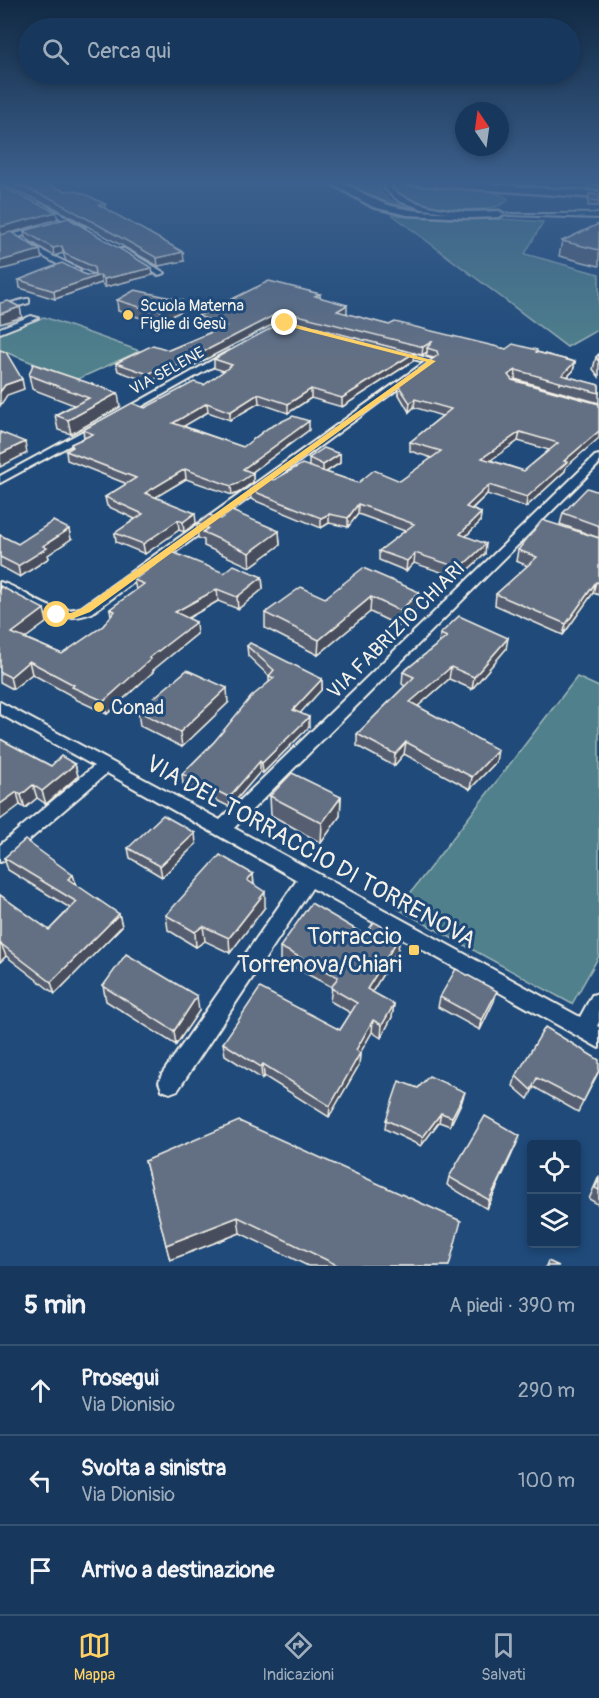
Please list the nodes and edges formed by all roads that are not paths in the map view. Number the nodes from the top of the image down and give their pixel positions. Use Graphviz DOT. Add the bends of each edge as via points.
graph roads {
  1 [pos="20,240"];
  2 [pos="110,244"];
  3 [pos="161,273"];
  4 [pos="82,274"];
  5 [pos="26,301"];
  6 [pos="0,309"];
  7 [pos="34,318"];
  8 [pos="0,331"];
  9 [pos="387,350"];
  10 [pos="235,351"];
  11 [pos="117,416"];
  12 [pos="108,421"];
  13 [pos="599,458"];
  14 [pos="0,480"];
  15 [pos="0,586"];
  16 [pos="0,707"];
  17 [pos="105,766"];
  18 [pos="220,830"];
  19 [pos="0,855"];
  20 [pos="308,879"];
  21 [pos="599,1002"];
  22 [pos="592,1034"];
  23 [pos="170,1082"];
  1 -- 4 [label="street"];
  2 -- 3 [label="street"];
  5 -- 6 [label="street"];
  7 -- 8 [label="street"];
  9 -- 15 [label="street" via="432,361 87,610 72,616 57,615"];
  10 -- 11 [label="street, VIA SELENE"];
  12 -- 14 [label="street"];
  13 -- 18 [label="street, VIA FABRIZIO CHIARI" via="540,523"];
  16 -- 17 [label="street, VIA DEL TORRACCIO DI TORRENOVA"];
  17 -- 18 [label="street, VIA DEL TORRACCIO DI TORRENOVA"];
  17 -- 19 [label="street"];
  18 -- 20 [label="street, VIA DEL TORRACCIO DI TORRENOVA"];
  20 -- 22 [label="street, VIA DEL TORRACCIO DI TORRENOVA"];
  20 -- 23 [label="street"];
  21 -- 22 [label="street"];
}
